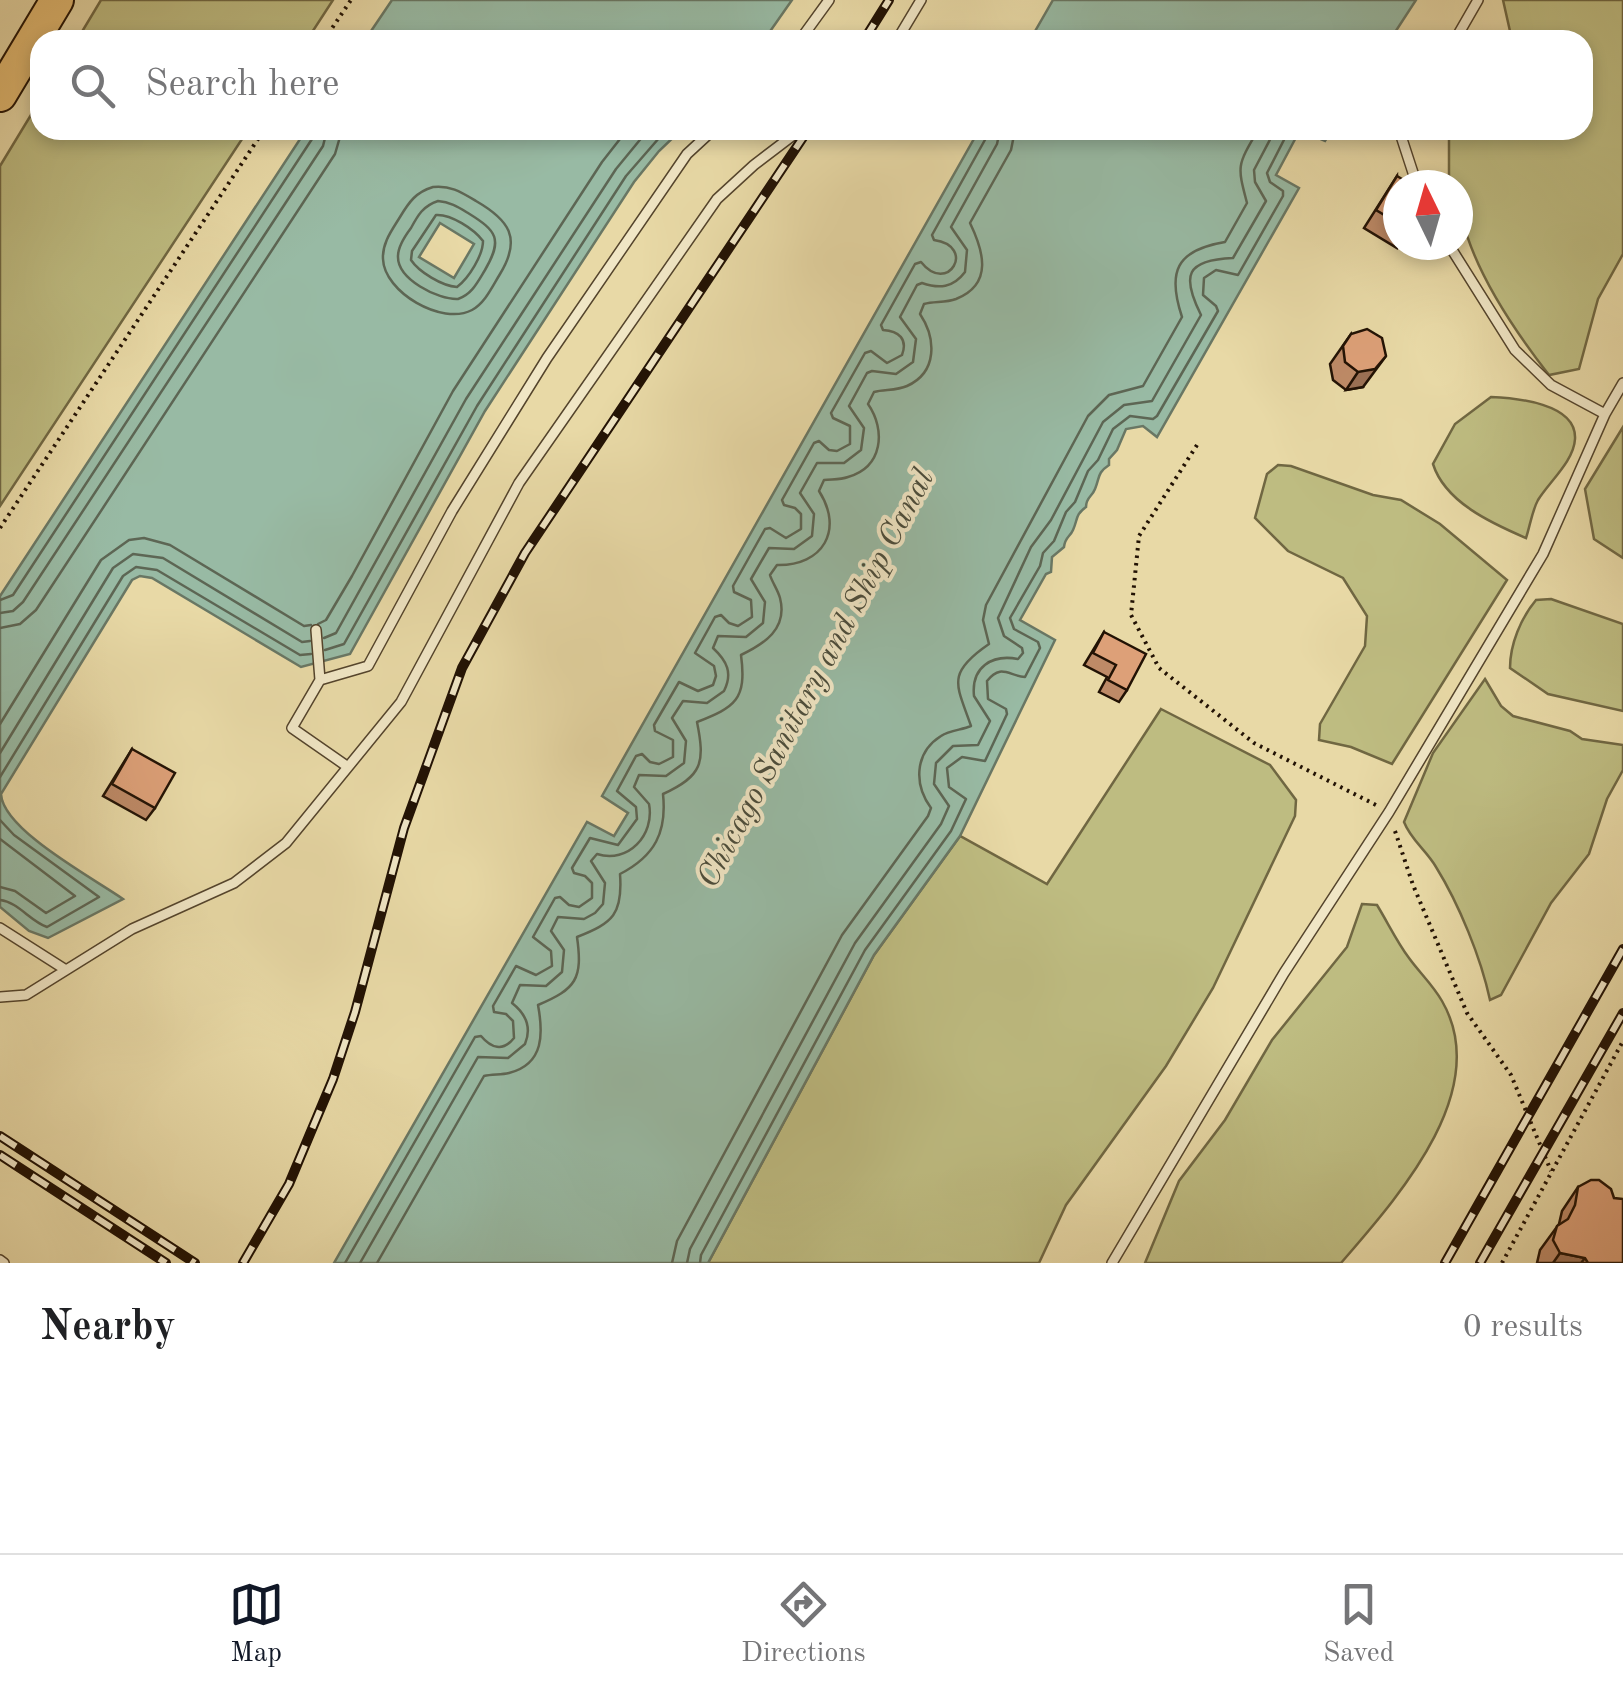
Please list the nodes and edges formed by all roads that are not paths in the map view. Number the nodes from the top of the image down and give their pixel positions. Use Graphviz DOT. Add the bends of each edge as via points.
graph roads {
  1 [pos="57,0"];
  2 [pos="829,0"];
  3 [pos="921,0"];
  4 [pos="1478,0"];
  5 [pos="39,30"];
  6 [pos="807,30"];
  7 [pos="903,30"];
  8 [pos="1461,30"];
  9 [pos="30,45"];
  10 [pos="0,95"];
  11 [pos="702,140"];
  12 [pos="788,140"];
  13 [pos="1403,140"];
  14 [pos="1412,170"];
  15 [pos="1458,260"];
  16 [pos="1623,383"];
  17 [pos="1605,414"];
  18 [pos="316,630"];
  19 [pos="320,680"];
  20 [pos="348,767"];
  21 [pos="0,928"];
  22 [pos="66,970"];
  23 [pos="0,997"];
  24 [pos="1112,1263"];
  1 -- 5 [label="highway"];
  2 -- 6 [label="lane"];
  3 -- 7 [label="lane"];
  4 -- 8 [label="lane"];
  9 -- 10 [label="highway"];
  11 -- 19 [label="lane" via="547,358 452,511 368,666"];
  12 -- 20 [label="lane" via="717,199 518,484 401,702"];
  13 -- 14 [label="lane"];
  15 -- 17 [label="lane" via="1515,350 1551,385"];
  16 -- 17 [label="lane"];
  17 -- 24 [label="lane" via="1543,554"];
  18 -- 19 [label="lane"];
  19 -- 20 [label="lane" via="292,728"];
  20 -- 22 [label="lane" via="286,843 234,883 132,929"];
  21 -- 22 [label="lane"];
  22 -- 23 [label="lane" via="26,995"];
}
